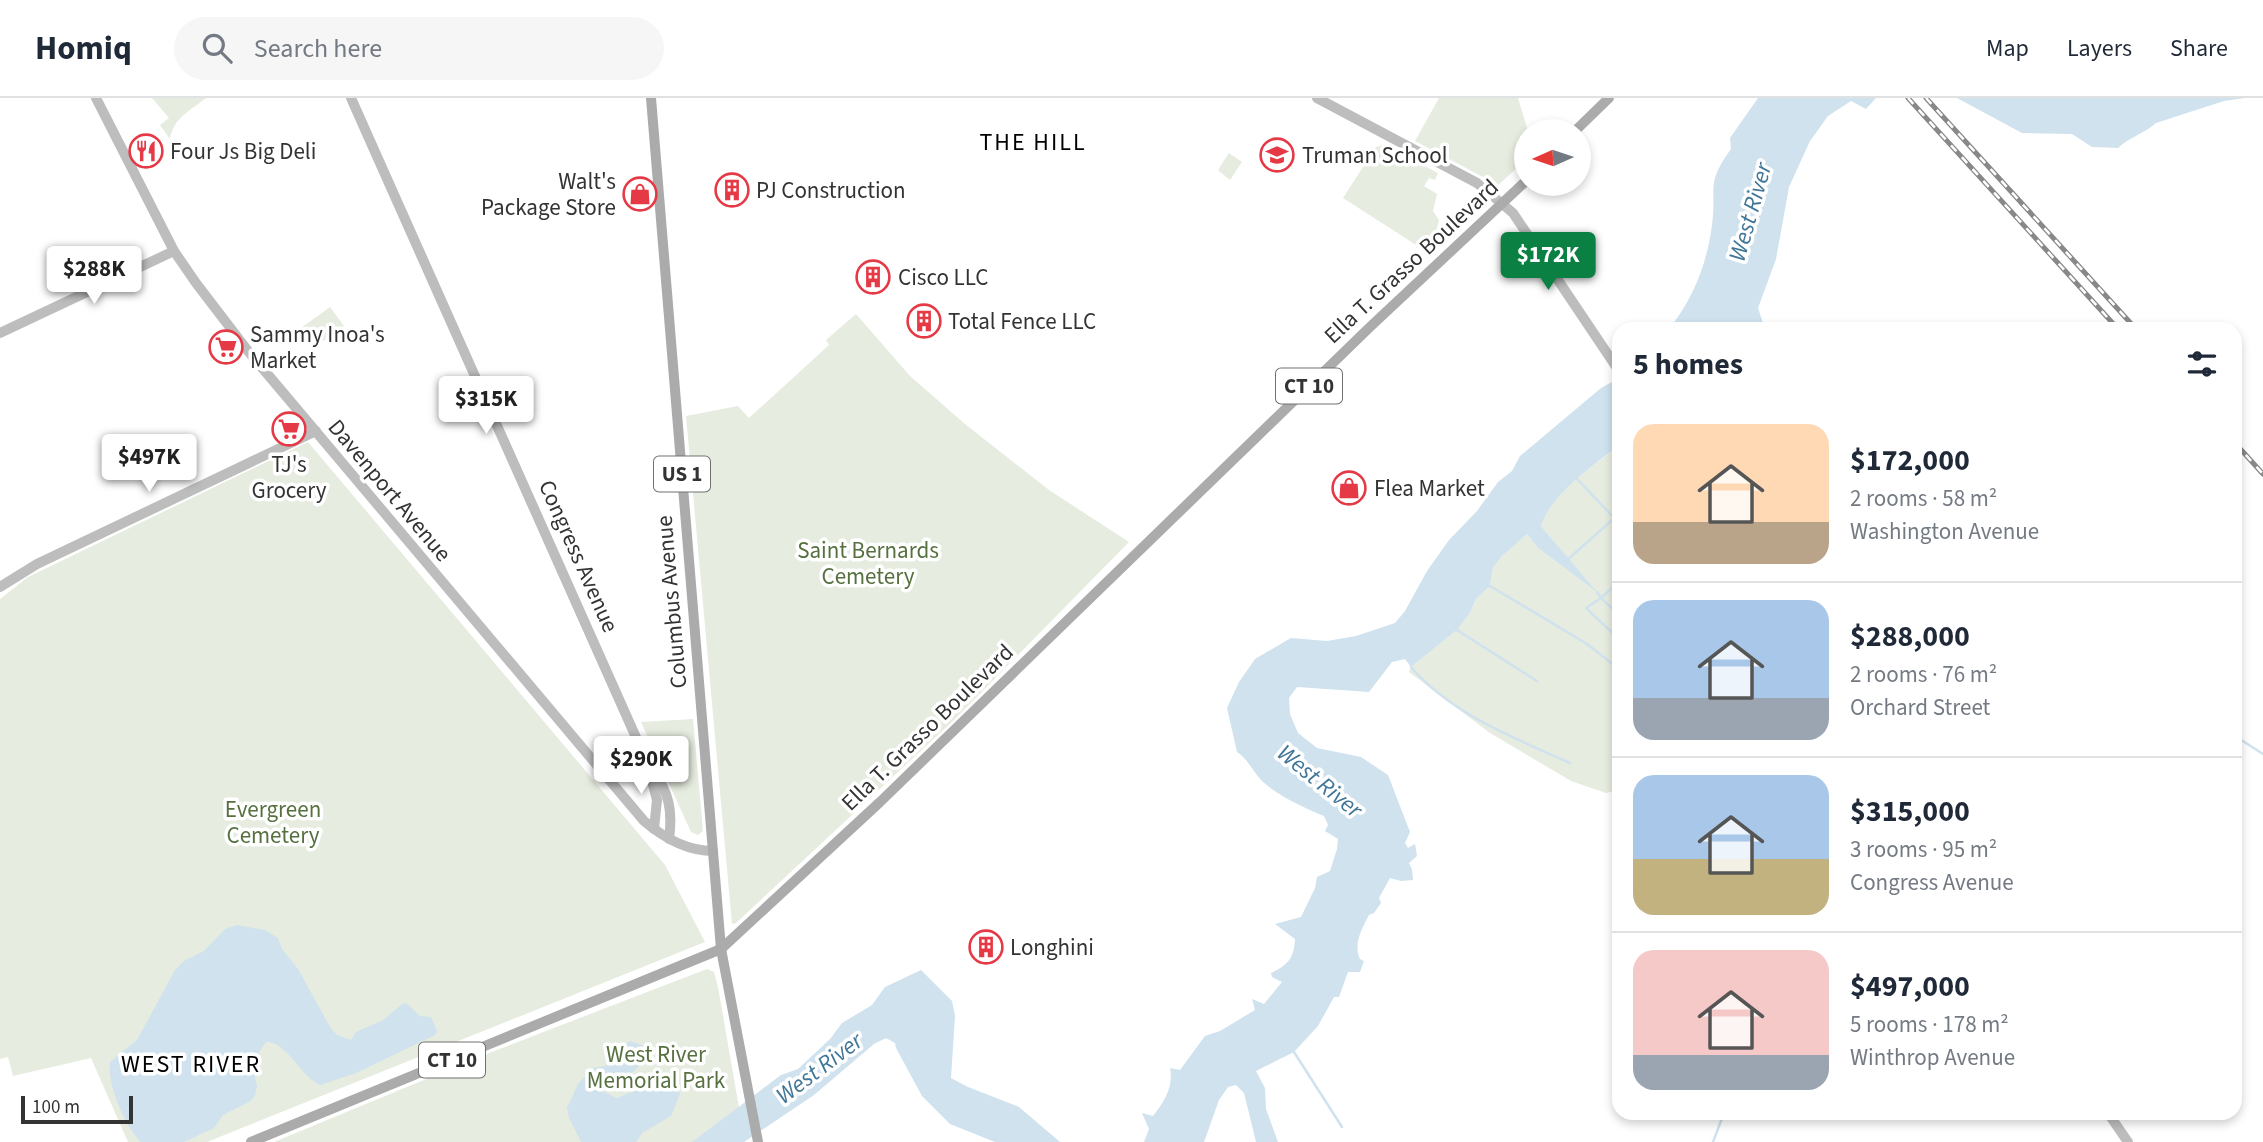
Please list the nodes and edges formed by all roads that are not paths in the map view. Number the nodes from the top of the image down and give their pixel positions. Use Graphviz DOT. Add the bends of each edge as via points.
graph roads {
  1 [pos="96,98"];
  2 [pos="351,98"];
  3 [pos="651,98"];
  4 [pos="1317,98"];
  5 [pos="1609,98"];
  6 [pos="1587,119"];
  7 [pos="1514,193"];
  8 [pos="1503,204"];
  9 [pos="174,251"];
  10 [pos="0,333"];
  11 [pos="1612,361"];
  12 [pos="316,431"];
  13 [pos="0,587"];
  14 [pos="647,762"];
  15 [pos="654,830"];
  16 [pos="669,839"];
  17 [pos="713,850"];
  18 [pos="721,950"];
  19 [pos="2113,1120"];
  20 [pos="757,1141"];
  21 [pos="251,1142"];
  22 [pos="2128,1142"];
  1 -- 9 [label="main road, Davenport Avenue"];
  2 -- 14 [label="main road, Congress Avenue"];
  3 -- 17 [label="main road, Columbus Avenue / US 1"];
  4 -- 8 [label="main road" via="1477,183"];
  5 -- 6 [label="main road"];
  7 -- 8 [label="main road, Ella T. Grasso Boulevard / CT 10"];
  8 -- 11 [label="main road"];
  8 -- 18 [label="main road, Ella T. Grasso Boulevard / CT 10"];
  9 -- 10 [label="main road"];
  9 -- 12 [label="main road, Davenport Avenue" via="248,351"];
  12 -- 13 [label="main road" via="37,564"];
  12 -- 15 [label="main road, Davenport Avenue"];
  14 -- 15 [label="main road, Congress Avenue" via="657,800"];
  14 -- 16 [label="main road, Congress Avenue" via="668,800 672,817"];
  15 -- 16 [label="main road, Davenport Avenue"];
  16 -- 17 [label="main road, Davenport Avenue" via="690,848"];
  17 -- 18 [label="main road, US 1"];
  18 -- 20 [label="main road, US 1"];
  18 -- 21 [label="main road, Ella T. Grasso Boulevard / CT 10"];
  19 -- 22 [label="main road"];
}
